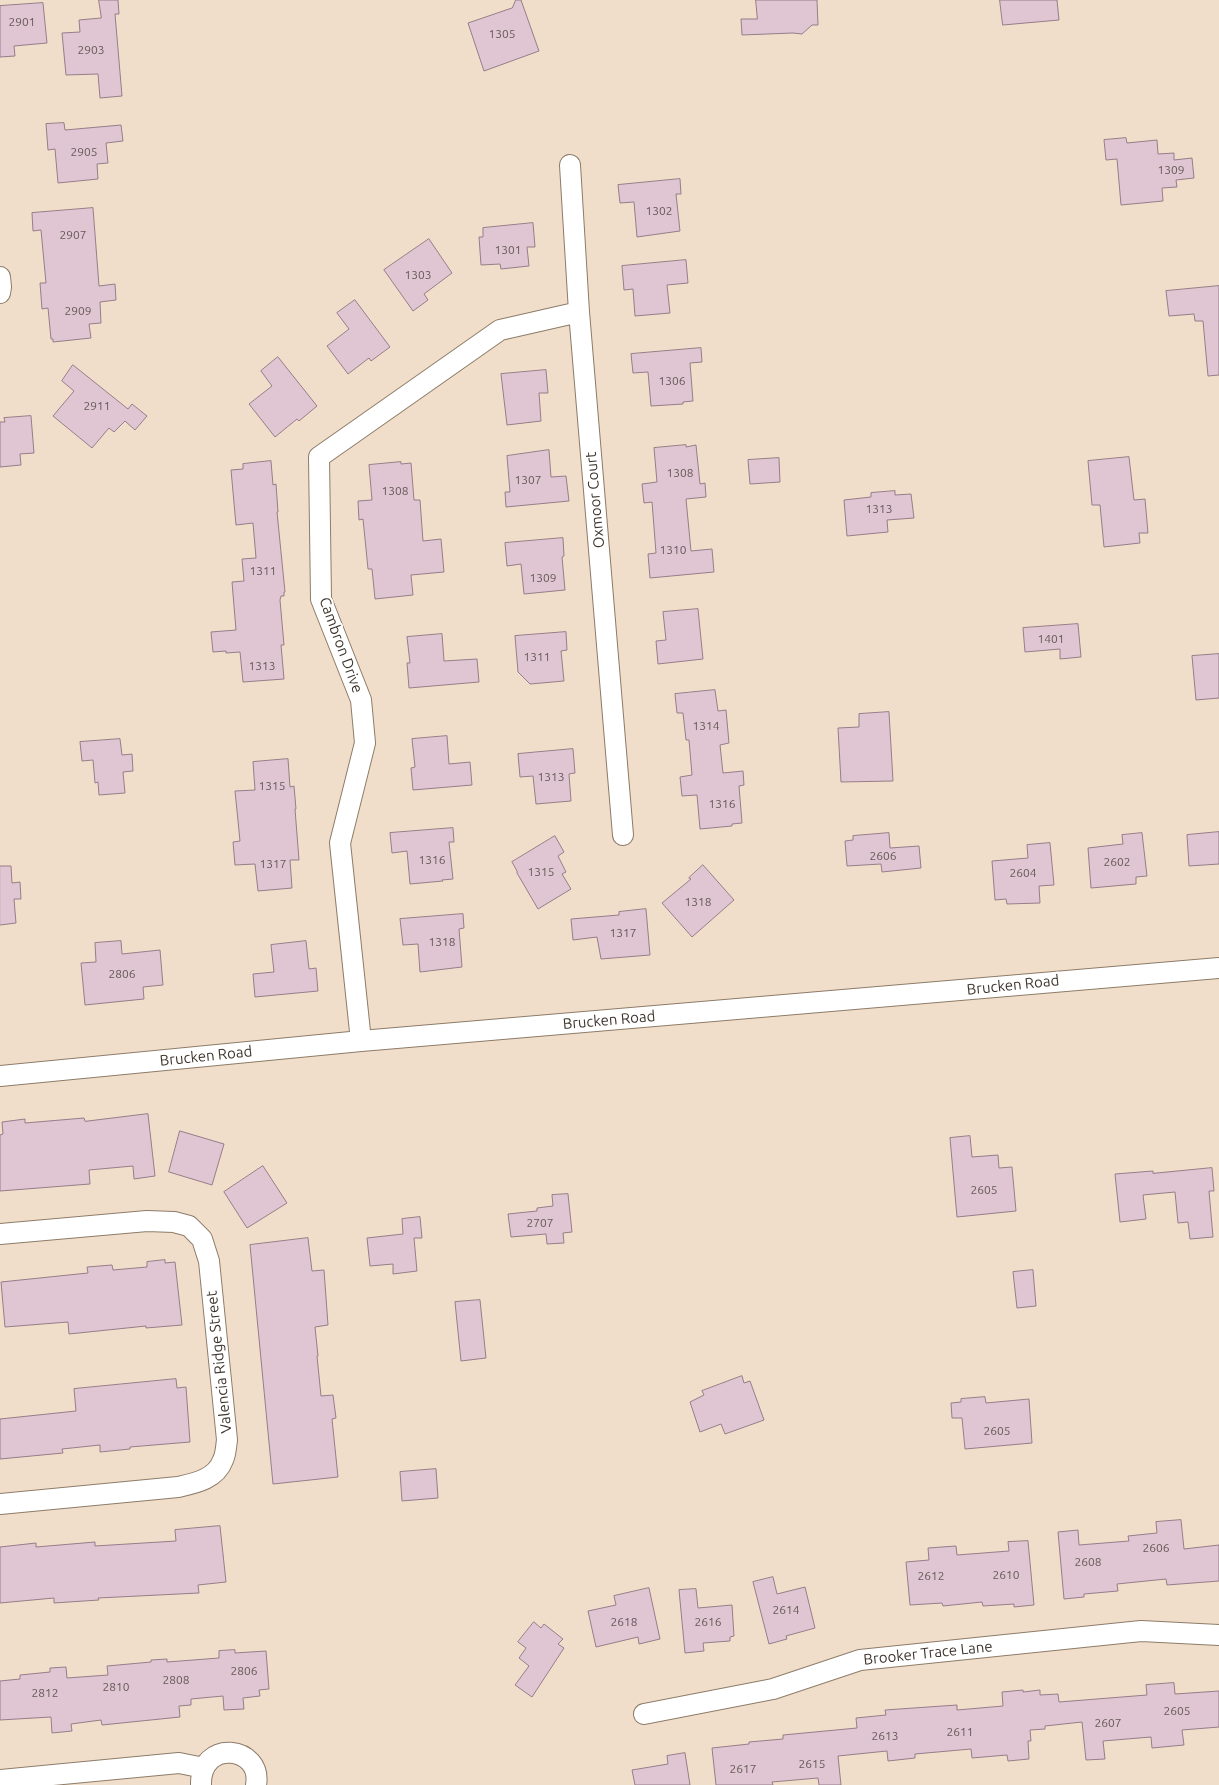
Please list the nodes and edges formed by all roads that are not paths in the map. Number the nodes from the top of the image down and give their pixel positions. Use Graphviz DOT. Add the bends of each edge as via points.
graph roads {
  1 [pos="570,165"];
  2 [pos="0,276"];
  3 [pos="0,293"];
  4 [pos="579,312"];
  5 [pos="623,835"];
  6 [pos="1219,968"];
  7 [pos="361,1041"];
  8 [pos="0,1076"];
  9 [pos="0,1234"];
  10 [pos="0,1504"];
  11 [pos="1219,1634"];
  12 [pos="644,1714"];
  13 [pos="202,1776"];
  14 [pos="0,1780"];
  15 [pos="256,1785"];
  1 -- 4 [label="street, Oxmoor Court"];
  2 -- 3 [label="street"];
  4 -- 5 [label="street, Oxmoor Court"];
  4 -- 7 [label="street, Cambron Drive" via="500,330 319,457 321,598 361,700 365,743 340,844"];
  6 -- 7 [label="street, Brucken Road"];
  7 -- 8 [label="street, Brucken Road"];
  9 -- 10 [label="street, Valencia Ridge Street" via="148,1221 189,1226 202,1239 208,1261 227,1440 224,1459 216,1472 202,1481 178,1487"];
  11 -- 12 [label="street, Brooker Trace Lane" via="1141,1631 860,1660 773,1689"];
  13 -- 14 [label="street" via="179,1763"];
  13 -- 15 [label="street" via="209,1760 226,1752 235,1753 251,1763"];
}
